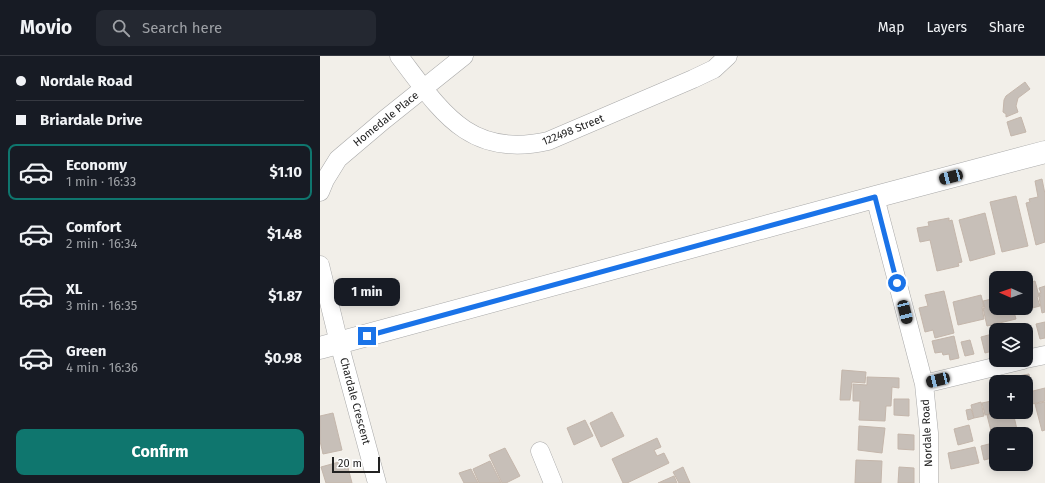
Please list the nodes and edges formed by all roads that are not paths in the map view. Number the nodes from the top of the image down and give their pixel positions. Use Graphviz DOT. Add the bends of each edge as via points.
graph roads {
  1 [pos="399,56"];
  2 [pos="464,56"];
  3 [pos="728,56"];
  4 [pos="423,89"];
  5 [pos="1045,152"];
  6 [pos="320,192"];
  7 [pos="875,197"];
  8 [pos="320,265"];
  9 [pos="329,345"];
  10 [pos="1045,355"];
  11 [pos="1033,358"];
  12 [pos="994,367"];
  13 [pos="924,384"];
  14 [pos="540,451"];
  15 [pos="377,483"];
  16 [pos="554,483"];
  17 [pos="929,483"];
  1 -- 4 [label="street, 122498 Street"];
  2 -- 4 [label="street, Homedale Place"];
  3 -- 4 [label="street, 122498 Street" via="714,69 693,79 548,141 534,144 494,143 477,137 461,127"];
  4 -- 6 [label="street, Homedale Place" via="338,159"];
  5 -- 7 [label="street"];
  7 -- 9 [label="street"];
  7 -- 13 [label="street, Nordale Road"];
  8 -- 9 [label="street"];
  9 -- 15 [label="street, Chardale Crescent"];
  10 -- 11 [label="street"];
  12 -- 13 [label="street"];
  13 -- 17 [label="street, Nordale Road" via="929,434"];
  14 -- 16 [label="street"];
}
